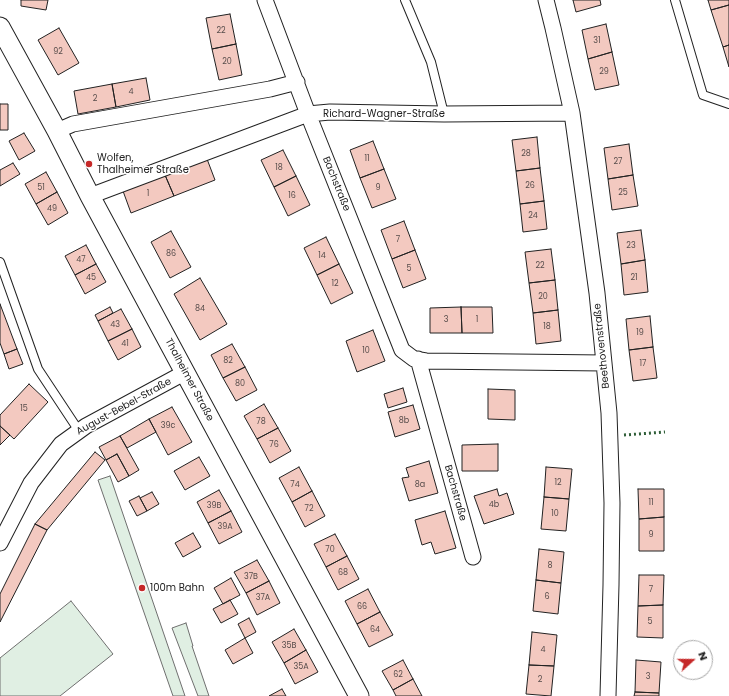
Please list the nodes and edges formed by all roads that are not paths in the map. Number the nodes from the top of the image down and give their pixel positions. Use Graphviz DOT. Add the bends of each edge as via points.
graph roads {
  1 [pos="265,0"];
  2 [pos="404,0"];
  3 [pos="546,0"];
  4 [pos="675,0"];
  5 [pos="0,27"];
  6 [pos="0,58"];
  7 [pos="20,63"];
  8 [pos="297,82"];
  9 [pos="729,104"];
  10 [pos="572,113"];
  11 [pos="308,114"];
  12 [pos="444,114"];
  13 [pos="58,131"];
  14 [pos="90,196"];
  15 [pos="0,262"];
  16 [pos="418,359"];
  17 [pos="604,363"];
  18 [pos="184,373"];
  19 [pos="79,431"];
  20 [pos="0,543"];
  21 [pos="473,557"];
  22 [pos="359,696"];
  23 [pos="608,696"];
  1 -- 8 [label="street, Bachstraße"];
  2 -- 12 [label="lane" via="431,62"];
  3 -- 10 [label="street, Beethovenstraße"];
  4 -- 9 [label="lane" via="703,95"];
  5 -- 7 [label="street, Thalheimer Straße"];
  6 -- 7 [label="street"];
  7 -- 13 [label="street, Thalheimer Straße"];
  8 -- 11 [label="street, Bachstraße"];
  8 -- 13 [label="street" via="73,124"];
  10 -- 12 [label="street, Richard-Wagner-Straße"];
  10 -- 17 [label="street, Beethovenstraße"];
  11 -- 12 [label="street, Richard-Wagner-Straße"];
  11 -- 14 [label="street, Richard-Wagner-Straße"];
  11 -- 16 [label="street, Bachstraße" via="402,350"];
  13 -- 14 [label="street, Thalheimer Straße"];
  14 -- 18 [label="street, Thalheimer Straße"];
  15 -- 19 [label="lane" via="38,369"];
  16 -- 17 [label="street, Bachstraße"];
  16 -- 21 [label="street, Bachstraße"];
  17 -- 23 [label="street, Beethovenstraße" via="612,503"];
  18 -- 19 [label="street, August-Bebel-Straße"];
  18 -- 22 [label="street, Thalheimer Straße"];
  19 -- 20 [label="street, August-Bebel-Straße" via="61,444 31,483"];
}
